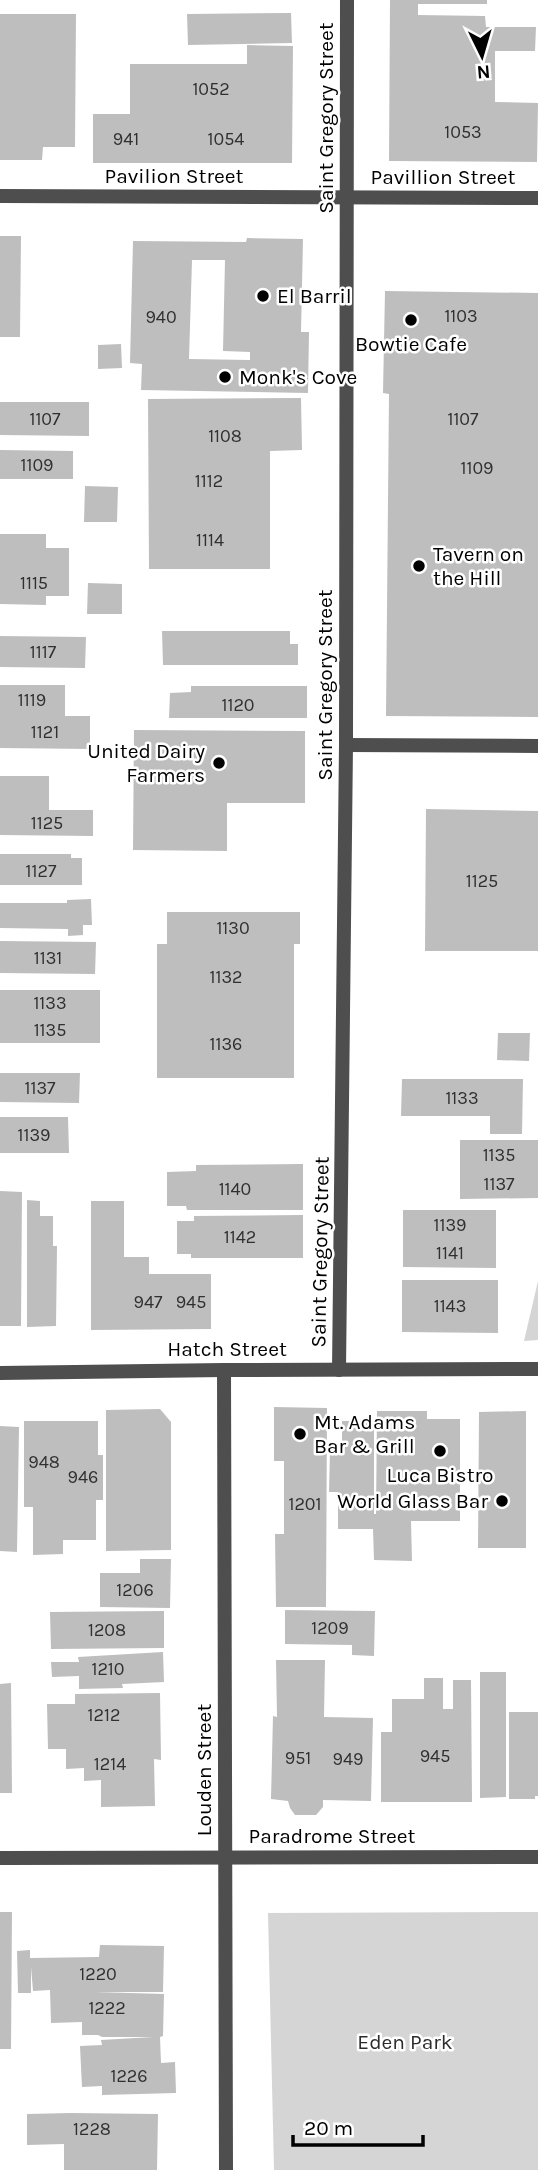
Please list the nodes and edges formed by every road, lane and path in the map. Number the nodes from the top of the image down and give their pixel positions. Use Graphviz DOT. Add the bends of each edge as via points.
graph roads {
  1 [pos="347,0"];
  2 [pos="0,196"];
  3 [pos="348,198"];
  4 [pos="538,198"];
  5 [pos="346,745"];
  6 [pos="538,746"];
  7 [pos="538,1369"];
  8 [pos="224,1370"];
  9 [pos="340,1370"];
  10 [pos="0,1373"];
  11 [pos="538,1857"];
  12 [pos="0,1858"];
  13 [pos="226,1858"];
  14 [pos="226,2170"];
  1 -- 3 [label="street, Saint Gregory Street"];
  2 -- 3 [label="street, Pavilion Street"];
  3 -- 4 [label="street, Pavillion Street"];
  3 -- 5 [label="street, Saint Gregory Street"];
  5 -- 6 [label="street"];
  5 -- 9 [label="street, Saint Gregory Street"];
  7 -- 9 [label="street, Hatch Street"];
  8 -- 9 [label="street, Hatch Street"];
  8 -- 10 [label="street, Hatch Street"];
  8 -- 13 [label="street, Louden Street"];
  11 -- 13 [label="street, Paradrome Street"];
  12 -- 13 [label="street, Paradrome Street"];
  13 -- 14 [label="street, Louden Street"];
}
